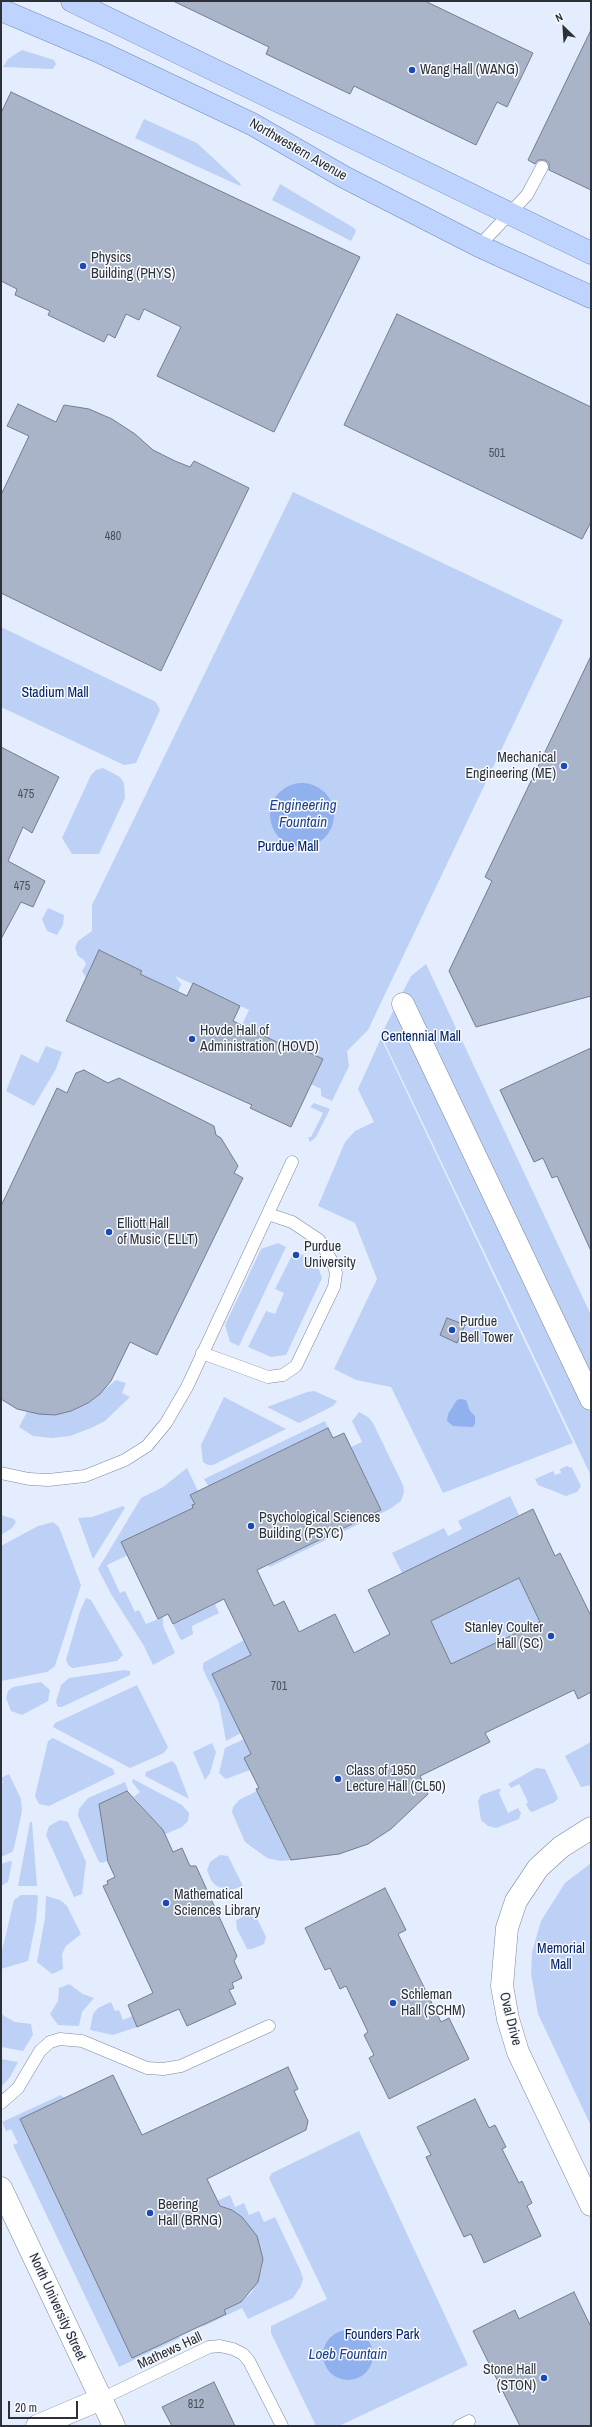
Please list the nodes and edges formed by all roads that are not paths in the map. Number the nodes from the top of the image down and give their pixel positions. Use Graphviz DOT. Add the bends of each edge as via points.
graph roads {
  1 [pos="72,1"];
  2 [pos="2,13"];
  3 [pos="542,167"];
  4 [pos="511,214"];
  5 [pos="479,246"];
  6 [pos="591,253"];
  7 [pos="591,297"];
  8 [pos="403,1004"];
  9 [pos="292,1162"];
  10 [pos="268,1214"];
  11 [pos="202,1353"];
  12 [pos="591,1399"];
  13 [pos="1,1473"];
  14 [pos="591,1828"];
  15 [pos="268,2026"];
  16 [pos="1,2102"];
  17 [pos="1,2188"];
  18 [pos="591,2205"];
  19 [pos="101,2399"];
  20 [pos="37,2426"];
  21 [pos="114,2426"];
  22 [pos="282,2426"];
  1 -- 4 [label="main road"];
  2 -- 5 [label="main road, Northwestern Avenue" via="102,53 252,124 344,177"];
  3 -- 4 [label="lane" via="527,196"];
  4 -- 5 [label="lane"];
  4 -- 6 [label="main road"];
  5 -- 7 [label="main road, Northwestern Avenue"];
  8 -- 12 [label="street"];
  9 -- 10 [label="lane"];
  10 -- 11 [label="lane"];
  10 -- 11 [label="lane" via="292,1222 319,1240 333,1263 336,1274 334,1287 296,1366 283,1375 268,1377"];
  11 -- 13 [label="lane" via="187,1387 166,1423 147,1446 125,1460 85,1476 66,1479 29,1479"];
  14 -- 18 [label="street, Oval Drive" via="561,1847 538,1868 516,1901 508,1928 502,1986 518,2052"];
  15 -- 16 [label="lane" via="181,2066 163,2069 147,2068 82,2040 55,2041 40,2051 18,2088"];
  17 -- 19 [label="street, North University Street"];
  19 -- 20 [label="street"];
  19 -- 21 [label="street, North University Street"];
  19 -- 22 [label="lane, Mathews Hall" via="209,2348 220,2346 243,2354 249,2361"];
}
